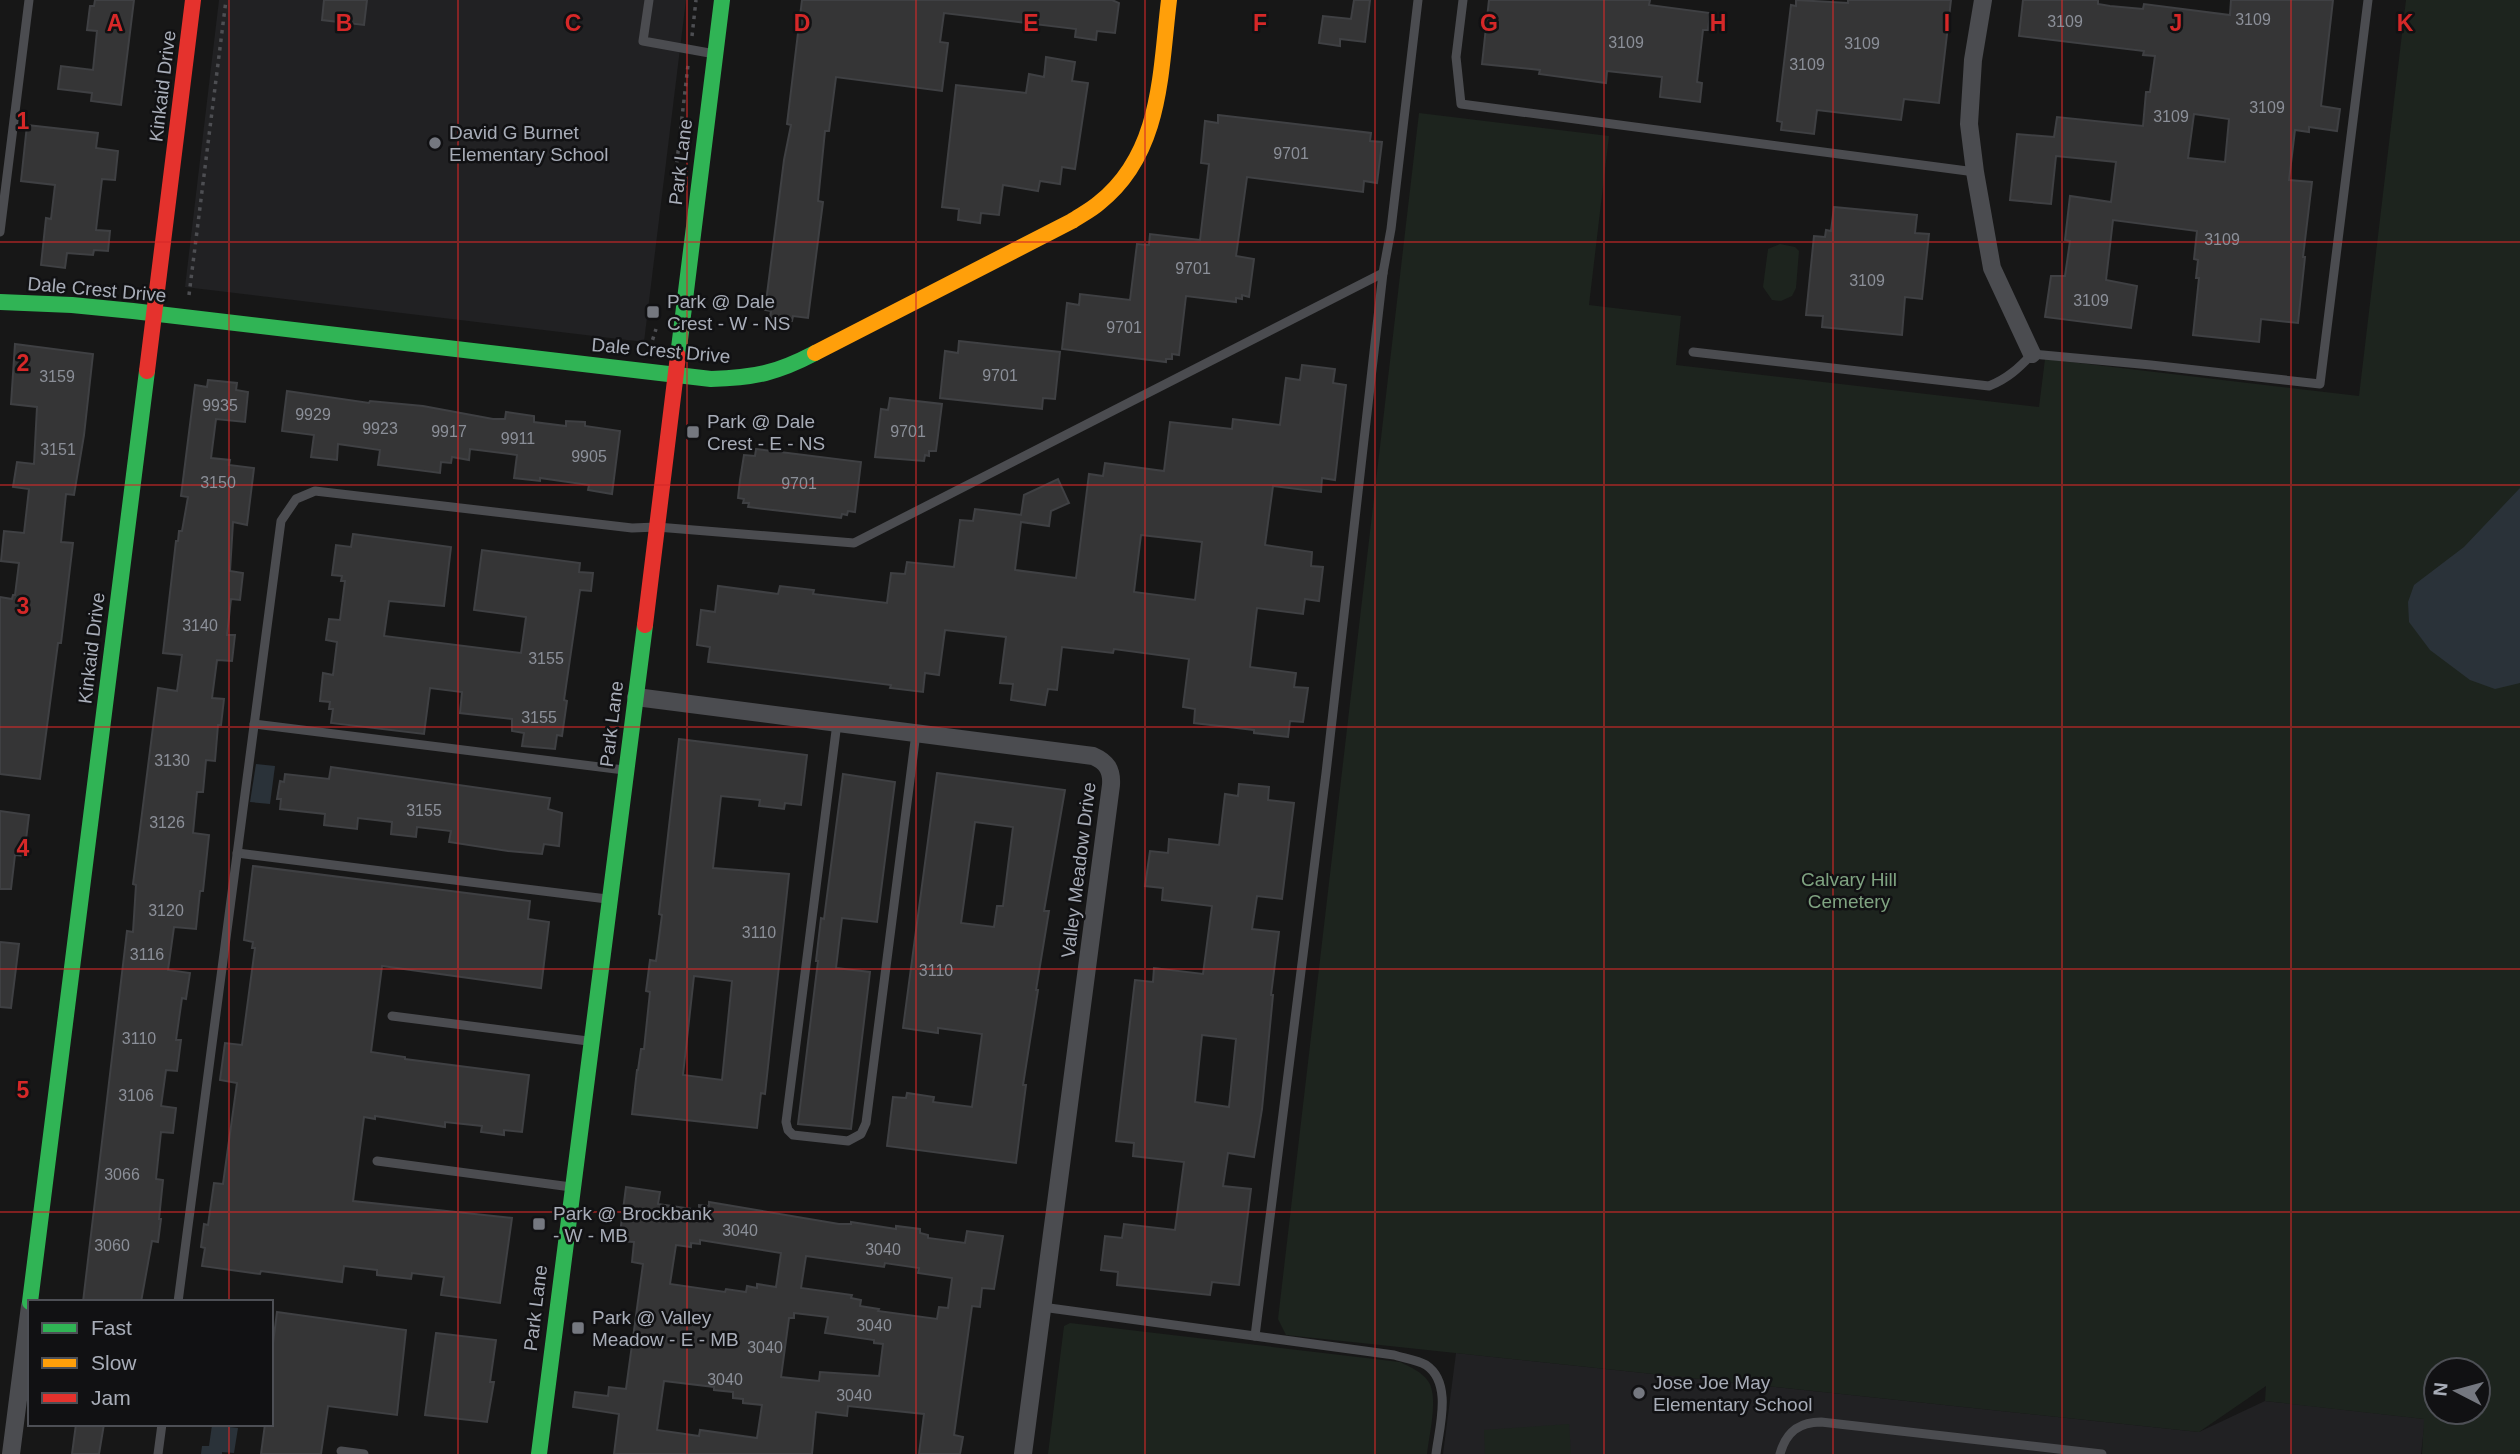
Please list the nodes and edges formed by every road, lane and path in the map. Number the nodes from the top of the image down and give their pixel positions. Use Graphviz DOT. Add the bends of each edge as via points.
graph roads {
  1 [pos="29,0"];
  2 [pos="193,0"];
  3 [pos="226,0"];
  4 [pos="649,0"];
  5 [pos="696,0"];
  6 [pos="722,0"];
  7 [pos="1169,0"];
  8 [pos="1418,0"];
  9 [pos="1463,0"];
  10 [pos="1983,0"];
  11 [pos="2368,0"];
  12 [pos="690,49"];
  13 [pos="715,54"];
  14 [pos="1975,172"];
  15 [pos="671,208"];
  16 [pos="0,232"];
  17 [pos="1383,273"];
  18 [pos="198,298"];
  19 [pos="0,302"];
  20 [pos="154,314"];
  21 [pos="657,328"];
  22 [pos="640,352"];
  23 [pos="1693,352"];
  24 [pos="2032,354"];
  25 [pos="675,375"];
  26 [pos="656,527"];
  27 [pos="636,697"];
  28 [pos="837,723"];
  29 [pos="254,724"];
  30 [pos="916,733"];
  31 [pos="626,770"];
  32 [pos="237,853"];
  33 [pos="609,899"];
  34 [pos="392,1016"];
  35 [pos="590,1042"];
  36 [pos="377,1161"];
  37 [pos="571,1187"];
  38 [pos="31,1300"];
  39 [pos="178,1300"];
  40 [pos="1042,1307"];
  41 [pos="28,1320"];
  42 [pos="1255,1336"];
  43 [pos="162,1426"];
  44 [pos="341,1451"];
  45 [pos="11,1454"];
  46 [pos="158,1454"];
  47 [pos="364,1454"];
  48 [pos="539,1454"];
  49 [pos="1023,1454"];
  50 [pos="1436,1454"];
  51 [pos="1780,1454"];
  52 [pos="2102,1454"];
  1 -- 16 [label="lane"];
  2 -- 20 [label="street, Kinkaid Drive"];
  3 -- 18 [label="path" via="189,296"];
  4 -- 12 [label="lane" via="643,41"];
  5 -- 12 [label="path"];
  6 -- 13 [label="street, Park Lane"];
  7 -- 25 [label="street, Dale Crest Drive" via="1149,133 1131,169 1099,203 792,365 749,378"];
  8 -- 17 [label="lane"];
  9 -- 14 [label="lane" via="1456,57 1461,104"];
  10 -- 14 [label="street" via="1969,124"];
  11 -- 24 [label="lane" via="2320,384"];
  12 -- 13 [label="lane"];
  12 -- 15 [label="path"];
  13 -- 25 [label="street, Park Lane"];
  14 -- 24 [label="street" via="1992,268"];
  17 -- 26 [label="lane" via="854,543"];
  17 -- 42 [label="lane"];
  19 -- 20 [label="street, Dale Crest Drive"];
  20 -- 25 [label="street, Dale Crest Drive"];
  20 -- 38 [label="street, Kinkaid Drive"];
  21 -- 22 [label="path" via="651,347"];
  23 -- 24 [label="lane" via="1989,386 2001,382"];
  25 -- 26 [label="street, Park Lane"];
  26 -- 27 [label="street, Park Lane"];
  26 -- 29 [label="lane" via="632,528 315,491 305,494 281,521"];
  27 -- 28 [label="street, Valley Meadow Drive"];
  27 -- 31 [label="street, Park Lane"];
  28 -- 30 [label="street, Valley Meadow Drive"];
  28 -- 30 [label="lane" via="786,1122 793,1135 848,1141 861,1134 866,1123"];
  29 -- 31 [label="lane"];
  29 -- 32 [label="lane"];
  30 -- 40 [label="street, Valley Meadow Drive" via="1093,756 1106,764 1112,777"];
  31 -- 33 [label="street, Park Lane"];
  32 -- 33 [label="lane"];
  32 -- 39 [label="lane"];
  33 -- 35 [label="street, Park Lane"];
  34 -- 35 [label="lane"];
  35 -- 37 [label="street, Park Lane"];
  36 -- 37 [label="lane"];
  37 -- 48 [label="street, Park Lane"];
  40 -- 42 [label="lane"];
  40 -- 49 [label="street, Valley Meadow Drive"];
  41 -- 45 [label="street, Kinkaid Drive"];
  42 -- 50 [label="lane" via="1394,1355 1425,1364 1437,1376 1442,1397"];
  43 -- 46 [label="lane"];
  44 -- 47 [label="lane"];
  51 -- 52 [label="lane" via="1789,1433 1809,1422 1821,1422"];
}
